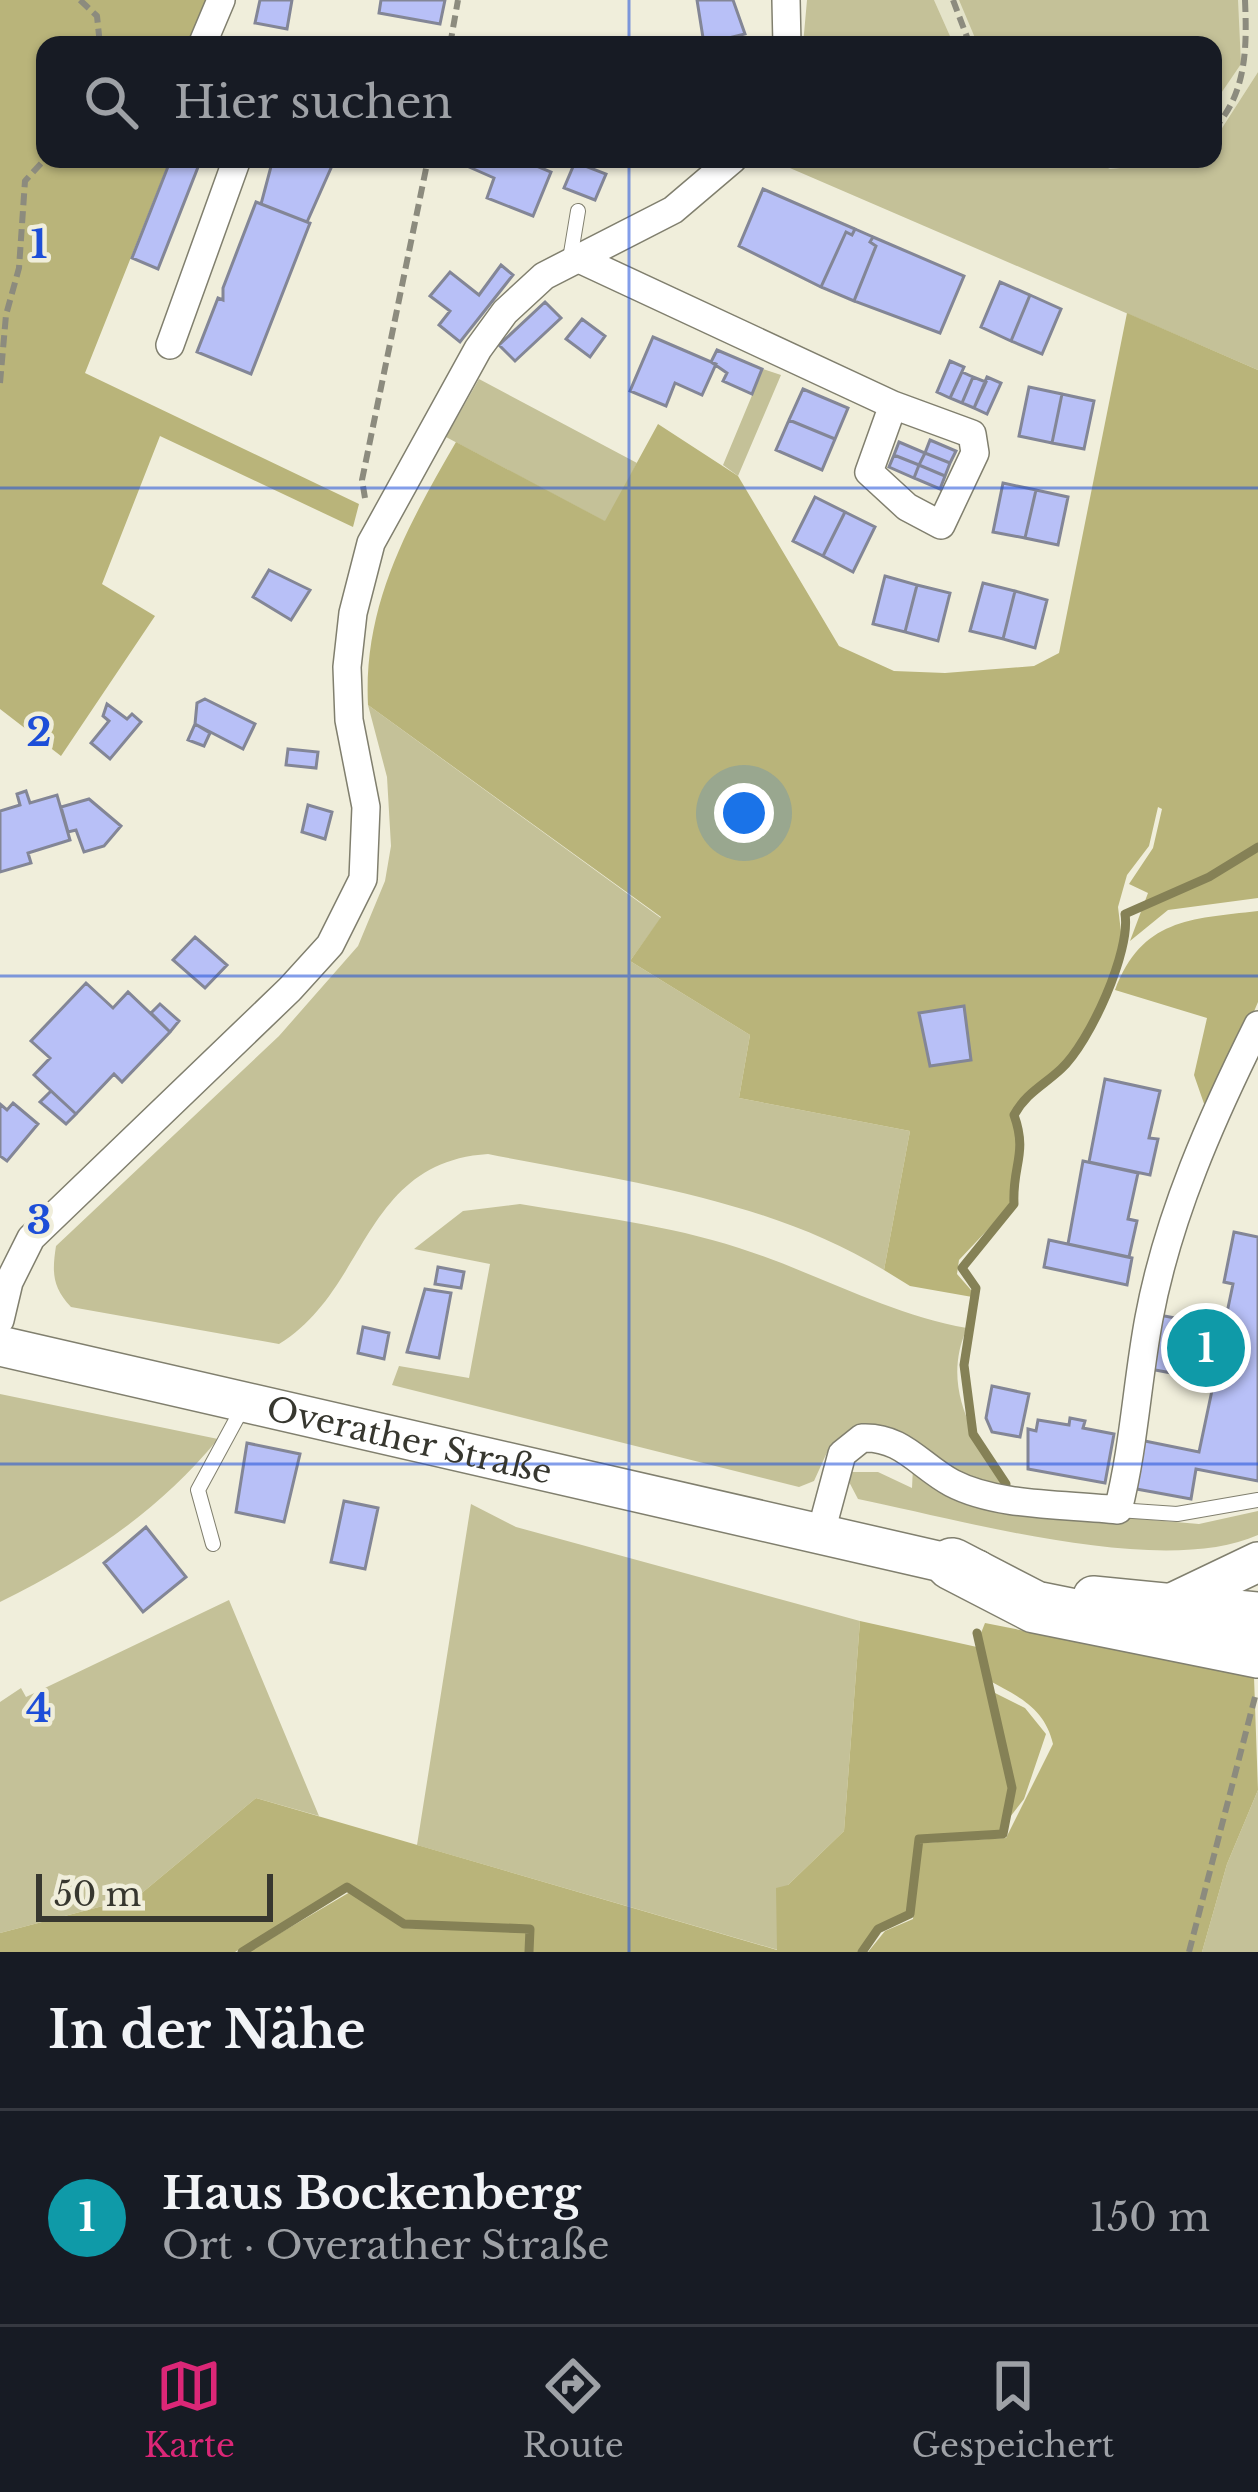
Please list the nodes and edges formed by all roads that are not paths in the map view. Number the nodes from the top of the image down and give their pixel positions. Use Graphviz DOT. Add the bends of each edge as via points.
graph roads {
  1 [pos="221,0"];
  2 [pos="786,0"];
  3 [pos="206,36"];
  4 [pos="787,36"];
  5 [pos="234,168"];
  6 [pos="722,168"];
  7 [pos="578,211"];
  8 [pos="573,260"];
  9 [pos="170,345"];
  10 [pos="892,405"];
  11 [pos="1258,1025"];
  12 [pos="4,1278"];
  13 [pos="0,1320"];
  14 [pos="0,1346"];
  15 [pos="248,1399"];
  16 [pos="1258,1500"];
  17 [pos="1118,1510"];
  18 [pos="821,1532"];
  19 [pos="213,1544"];
  20 [pos="1258,1562"];
  21 [pos="952,1564"];
  22 [pos="1165,1606"];
  23 [pos="1258,1612"];
  24 [pos="1256,1675"];
  1 -- 3 [label="street"];
  2 -- 4 [label="street"];
  5 -- 9 [label="street"];
  6 -- 8 [label="street" via="673,210"];
  7 -- 8 [label="lane"];
  8 -- 10 [label="street"];
  8 -- 12 [label="street" via="505,312 478,349 371,543 347,667 366,807 364,879 330,945 31,1238"];
  10 -- 10 [label="street" via="868,472 941,525 975,453 972,434"];
  11 -- 17 [label="street" via="1196,1154 1163,1268"];
  12 -- 13 [label="street"];
  14 -- 15 [label="main road, Overather Straße"];
  15 -- 18 [label="main road, Overather Straße"];
  15 -- 19 [label="lane" via="198,1490"];
  16 -- 17 [label="lane" via="1177,1514"];
  17 -- 18 [label="street" via="952,1484 890,1441 862,1438 842,1454"];
  18 -- 21 [label="main road, Overather Straße"];
  20 -- 22 [label="main road"];
  21 -- 22 [label="main road, Overather Straße"];
  21 -- 24 [label="highway" via="1035,1607"];
  22 -- 23 [label="main road, Overather Straße"];
}
